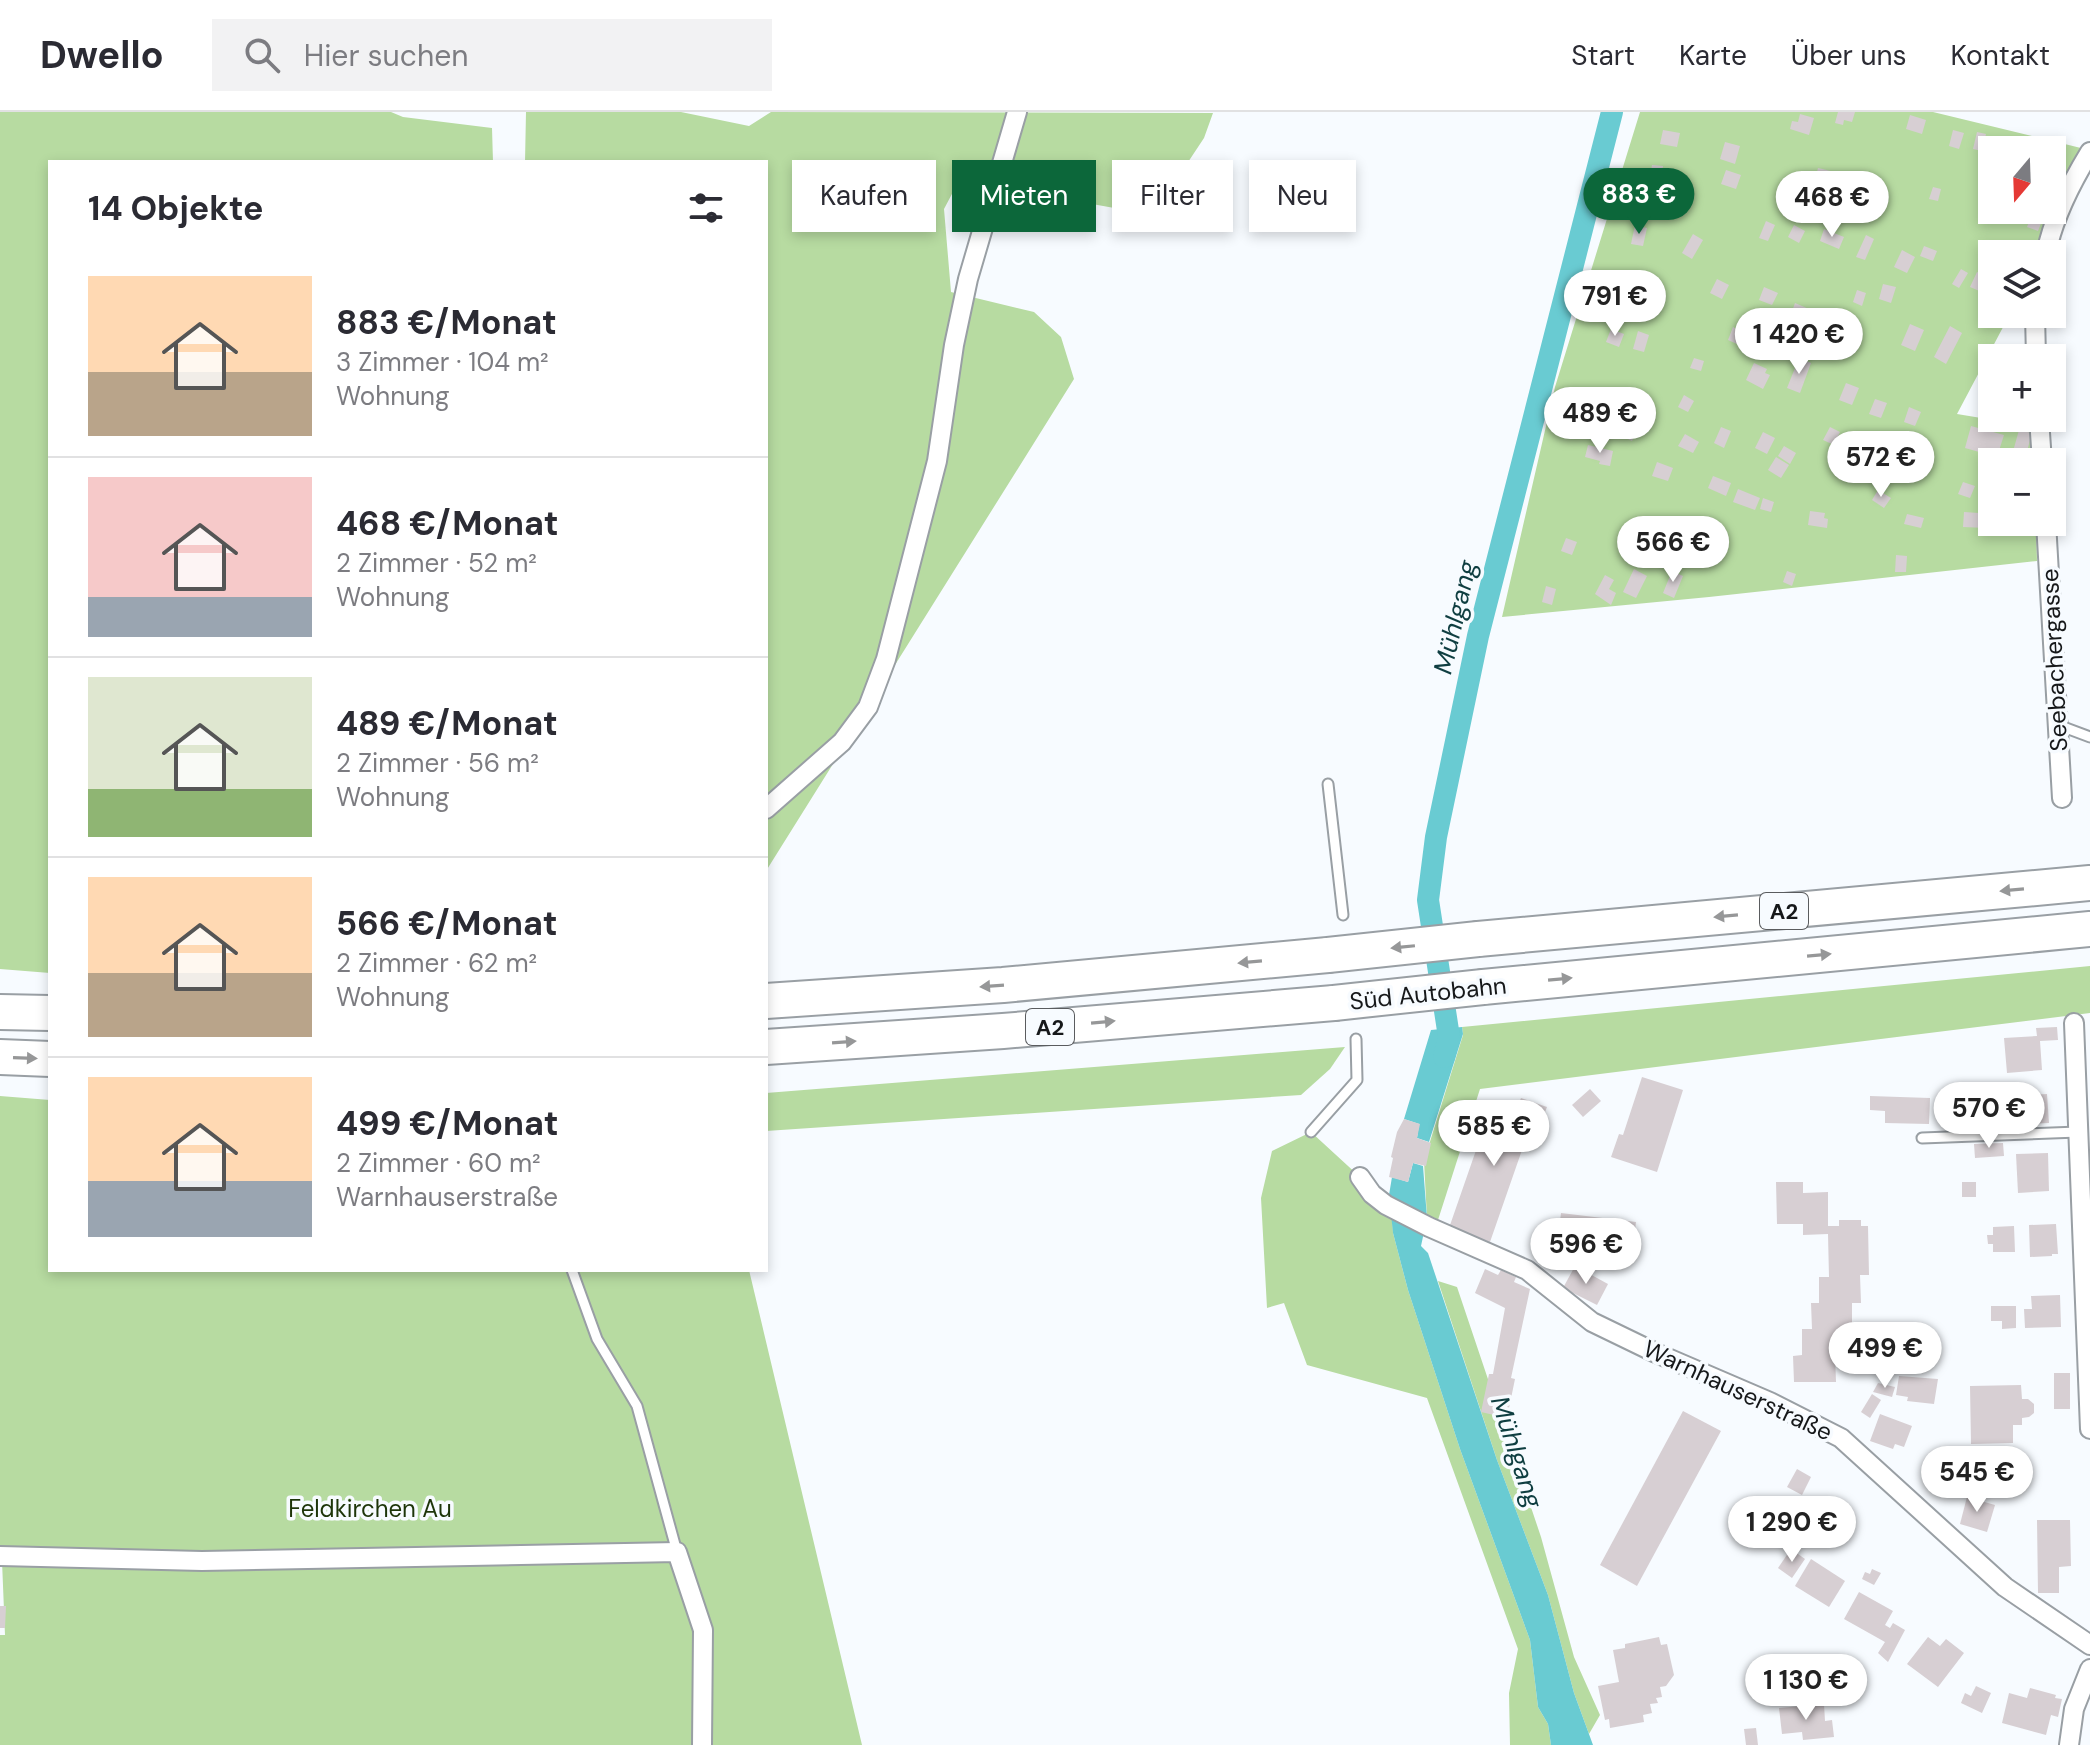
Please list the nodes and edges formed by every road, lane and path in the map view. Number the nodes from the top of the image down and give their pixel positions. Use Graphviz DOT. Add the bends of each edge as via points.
graph roads {
  1 [pos="1017,112"];
  2 [pos="2090,152"];
  3 [pos="2049,240"];
  4 [pos="2047,536"];
  5 [pos="2058,725"];
  6 [pos="2090,737"];
  7 [pos="1328,784"];
  8 [pos="2062,798"];
  9 [pos="768,807"];
  10 [pos="2090,883"];
  11 [pos="1343,915"];
  12 [pos="2090,929"];
  13 [pos="768,1001"];
  14 [pos="0,1012"];
  15 [pos="48,1013"];
  16 [pos="2074,1023"];
  17 [pos="1356,1039"];
  18 [pos="768,1047"];
  19 [pos="0,1057"];
  20 [pos="48,1059"];
  21 [pos="1311,1132"];
  22 [pos="2078,1132"];
  23 [pos="1922,1138"];
  24 [pos="1360,1177"];
  25 [pos="573,1272"];
  26 [pos="2090,1429"];
  27 [pos="677,1552"];
  28 [pos="0,1556"];
  29 [pos="2090,1645"];
  30 [pos="2090,1669"];
  31 [pos="702,1745"];
  32 [pos="2069,1745"];
  1 -- 9 [label="street" via="968,279 937,461 886,659 868,707 842,742"];
  2 -- 3 [label="street"];
  4 -- 5 [label="street, Seebachergasse"];
  5 -- 6 [label="lane"];
  5 -- 8 [label="street, Seebachergasse"];
  7 -- 11 [label="lane"];
  10 -- 13 [label="highway, Süd Autobahn / A2, one-way, bridge" via="1003,985"];
  18 -- 12 [label="highway, Süd Autobahn / A2, one-way, bridge" via="1334,1003"];
  14 -- 15 [label="highway"];
  16 -- 22 [label="street"];
  17 -- 21 [label="lane" via="1357,1080"];
  19 -- 20 [label="highway, one-way"];
  22 -- 23 [label="lane"];
  22 -- 26 [label="street"];
  24 -- 29 [label="street, Warnhauserstraße" via="1386,1205 1527,1270 1592,1322 1841,1438 2005,1587"];
  25 -- 27 [label="lane" via="597,1339 637,1406"];
  27 -- 28 [label="street" via="202,1561"];
  27 -- 31 [label="street" via="703,1630"];
  30 -- 32 [label="street" via="2074,1709"];
}
